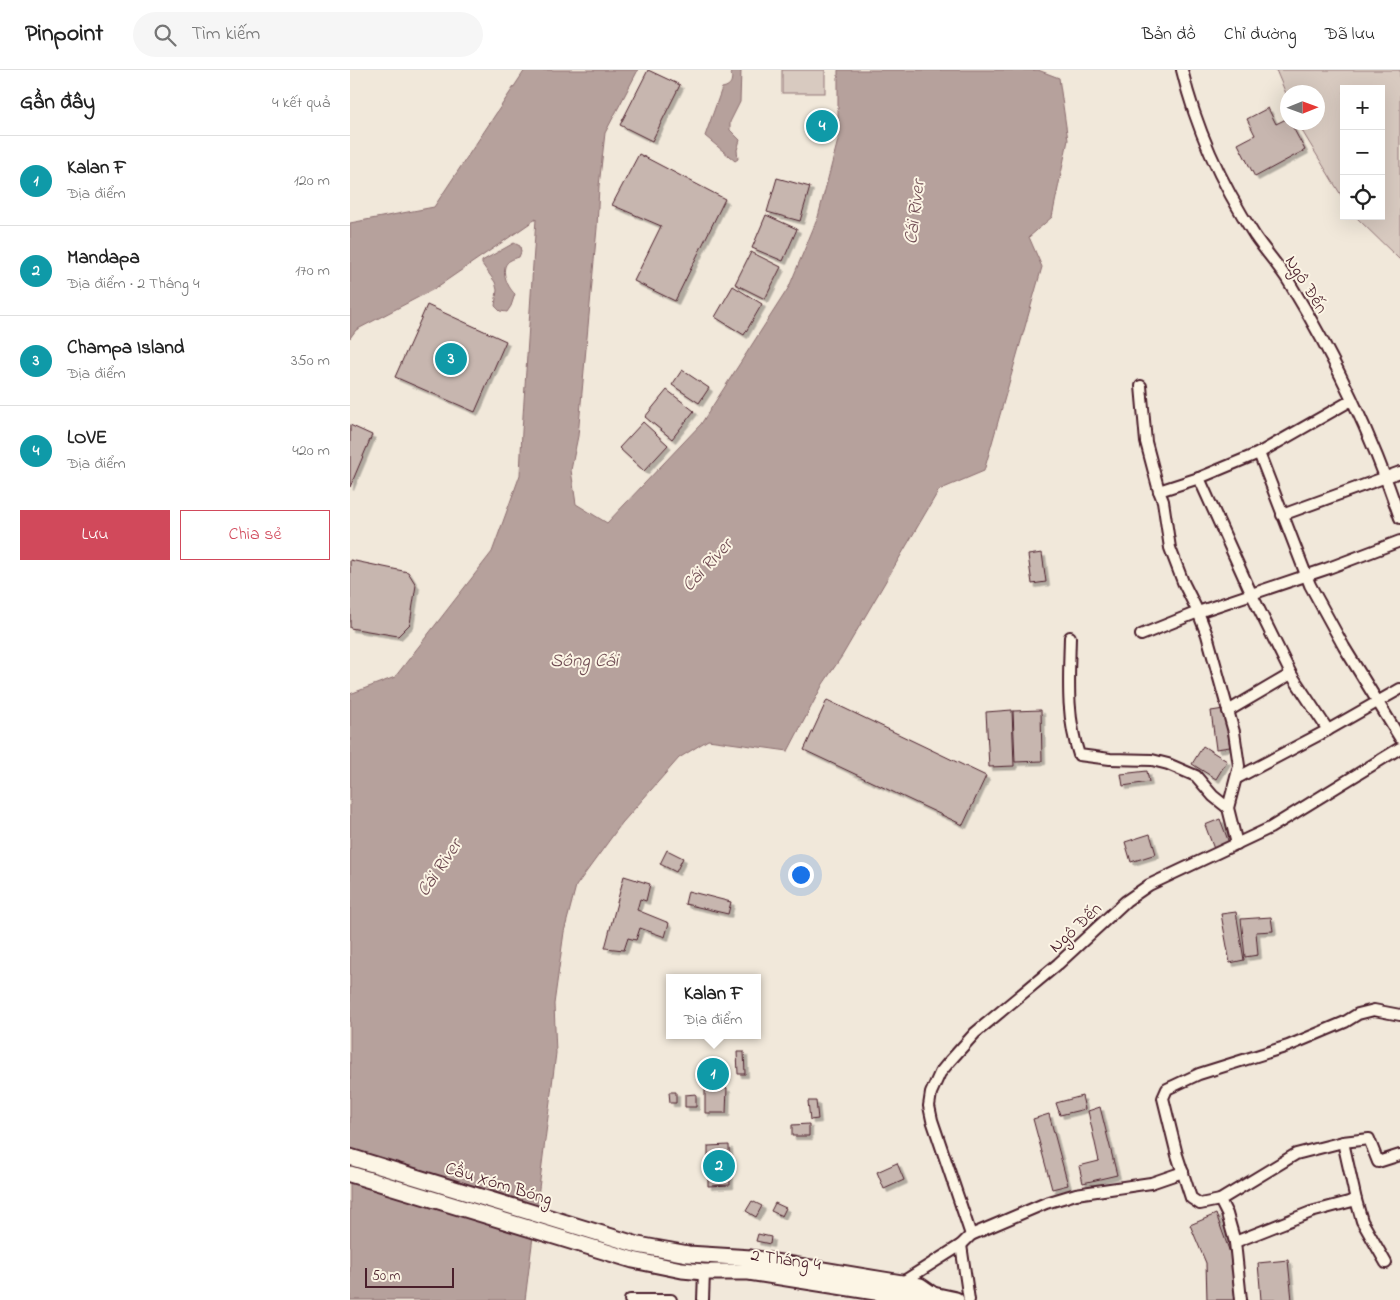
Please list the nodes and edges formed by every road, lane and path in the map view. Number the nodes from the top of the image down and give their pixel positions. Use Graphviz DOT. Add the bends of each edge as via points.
graph roads {
  1 [pos="1182,70"];
  2 [pos="1141,386"];
  3 [pos="1352,400"];
  4 [pos="1259,453"];
  5 [pos="1400,472"];
  6 [pos="1386,476"];
  7 [pos="1199,478"];
  8 [pos="1159,491"];
  9 [pos="1282,515"];
  10 [pos="1400,518"];
  11 [pos="1400,541"];
  12 [pos="1305,575"];
  13 [pos="1251,593"];
  14 [pos="1198,612"];
  15 [pos="1141,635"];
  16 [pos="1070,637"];
  17 [pos="1291,674"];
  18 [pos="1400,689"];
  19 [pos="1378,701"];
  20 [pos="1228,711"];
  21 [pos="1328,730"];
  22 [pos="1400,738"];
  23 [pos="1400,748"];
  24 [pos="1237,778"];
  25 [pos="1228,808"];
  26 [pos="1237,844"];
  27 [pos="1400,1015"];
  28 [pos="1343,1142"];
  29 [pos="1400,1155"];
  30 [pos="350,1157"];
  31 [pos="1183,1172"];
  32 [pos="350,1174"];
  33 [pos="1220,1200"];
  34 [pos="1356,1200"];
  35 [pos="972,1235"];
  36 [pos="1235,1242"];
  37 [pos="638,1245"];
  38 [pos="961,1245"];
  39 [pos="633,1260"];
  40 [pos="1386,1263"];
  41 [pos="704,1272"];
  42 [pos="901,1283"];
  43 [pos="933,1295"];
  44 [pos="630,1300"];
  45 [pos="671,1300"];
  46 [pos="703,1300"];
  47 [pos="956,1300"];
  48 [pos="970,1300"];
  49 [pos="1241,1300"];
  1 -- 3 [label="street, Ngô Đến" via="1198,121 1222,177 1253,232 1288,280"];
  2 -- 8 [label="street" via="1146,442"];
  3 -- 4 [label="street"];
  3 -- 6 [label="street, Ngô Đến"];
  4 -- 7 [label="street"];
  4 -- 9 [label="street"];
  5 -- 6 [label="street"];
  6 -- 9 [label="street"];
  6 -- 10 [label="street, Ngô Đến"];
  7 -- 8 [label="street"];
  7 -- 13 [label="street"];
  8 -- 14 [label="street" via="1170,548"];
  9 -- 12 [label="street"];
  11 -- 12 [label="street"];
  12 -- 13 [label="street"];
  12 -- 19 [label="street"];
  13 -- 14 [label="street"];
  13 -- 17 [label="street"];
  14 -- 15 [label="street"];
  14 -- 20 [label="street"];
  16 -- 25 [label="street" via="1068,704 1072,736 1079,755 1152,760 1176,766 1196,776"];
  17 -- 20 [label="street"];
  17 -- 21 [label="street"];
  18 -- 19 [label="street"];
  19 -- 21 [label="street"];
  19 -- 22 [label="street"];
  20 -- 24 [label="street" via="1239,766"];
  21 -- 24 [label="street"];
  23 -- 26 [label="street, Ngô Đến" via="1278,823"];
  24 -- 25 [label="street"];
  25 -- 26 [label="street"];
  26 -- 35 [label="street, Ngô Đến" via="1149,885 1126,901 976,1033 940,1074 929,1106"];
  27 -- 31 [label="street" via="1374,1010 1358,1014 1288,1046 1199,1074 1167,1089 1163,1098"];
  28 -- 29 [label="street" via="1369,1139 1378,1162"];
  28 -- 33 [label="street" via="1296,1154"];
  28 -- 34 [label="street"];
  30 -- 37 [label="main road, Cầu Xóm Bóng"];
  31 -- 33 [label="street" via="1191,1198 1200,1204"];
  31 -- 35 [label="street" via="1151,1184 1076,1194 1046,1203"];
  32 -- 39 [label="main road, Cầu Xóm Bóng"];
  33 -- 36 [label="street"];
  34 -- 36 [label="street" via="1311,1212"];
  34 -- 40 [label="street" via="1362,1221"];
  35 -- 38 [label="street"];
  36 -- 49 [label="street"];
  37 -- 42 [label="main road, 2 Tháng 4" via="688,1254 750,1258"];
  38 -- 42 [label="street"];
  38 -- 48 [label="street"];
  39 -- 41 [label="main road, 2 Tháng 4"];
  41 -- 43 [label="main road, 2 Tháng 4" via="749,1272 919,1299"];
  41 -- 46 [label="street"];
  42 -- 43 [label="main road, 2 Tháng 4" via="920,1286"];
  43 -- 47 [label="main road, 2 Tháng 4"];
  44 -- 45 [label="street"];
}
